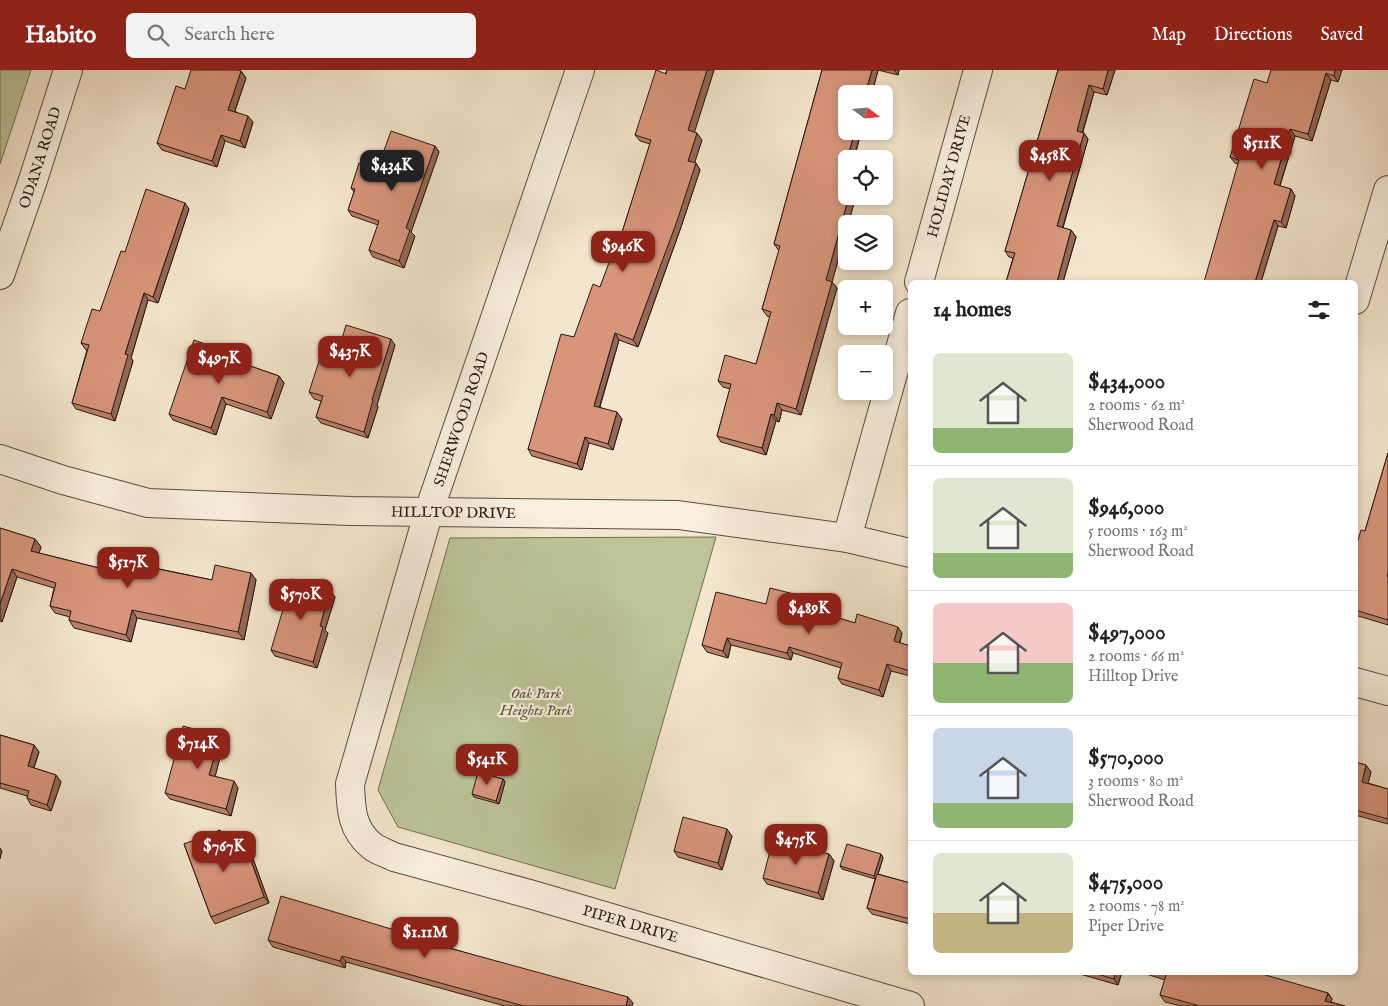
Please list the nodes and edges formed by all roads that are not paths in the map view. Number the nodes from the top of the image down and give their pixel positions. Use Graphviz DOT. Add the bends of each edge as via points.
graph roads {
  1 [pos="68,70"];
  2 [pos="580,70"];
  3 [pos="978,70"];
  4 [pos="1388,190"];
  5 [pos="0,275"];
  6 [pos="920,280"];
  7 [pos="1358,290"];
  8 [pos="908,320"];
  9 [pos="0,459"];
  10 [pos="429,512"];
  11 [pos="846,538"];
  12 [pos="908,553"];
  13 [pos="1358,683"];
  14 [pos="1388,691"];
  15 [pos="358,830"];
  16 [pos="910,1006"];
  1 -- 5 [label="street, ODANA ROAD"];
  2 -- 10 [label="street, SHERWOOD ROAD"];
  3 -- 6 [label="street, HOLIDAY DRIVE"];
  4 -- 7 [label="street"];
  8 -- 11 [label="street"];
  9 -- 10 [label="street, HILLTOP DRIVE" via="148,503"];
  10 -- 11 [label="street, HILLTOP DRIVE" via="678,516"];
  10 -- 15 [label="street, SHERWOOD ROAD" via="350,784 351,813"];
  11 -- 12 [label="street, HILLTOP DRIVE"];
  13 -- 14 [label="street"];
  15 -- 16 [label="street, PIPER DRIVE" via="372,847 394,857"];
}
